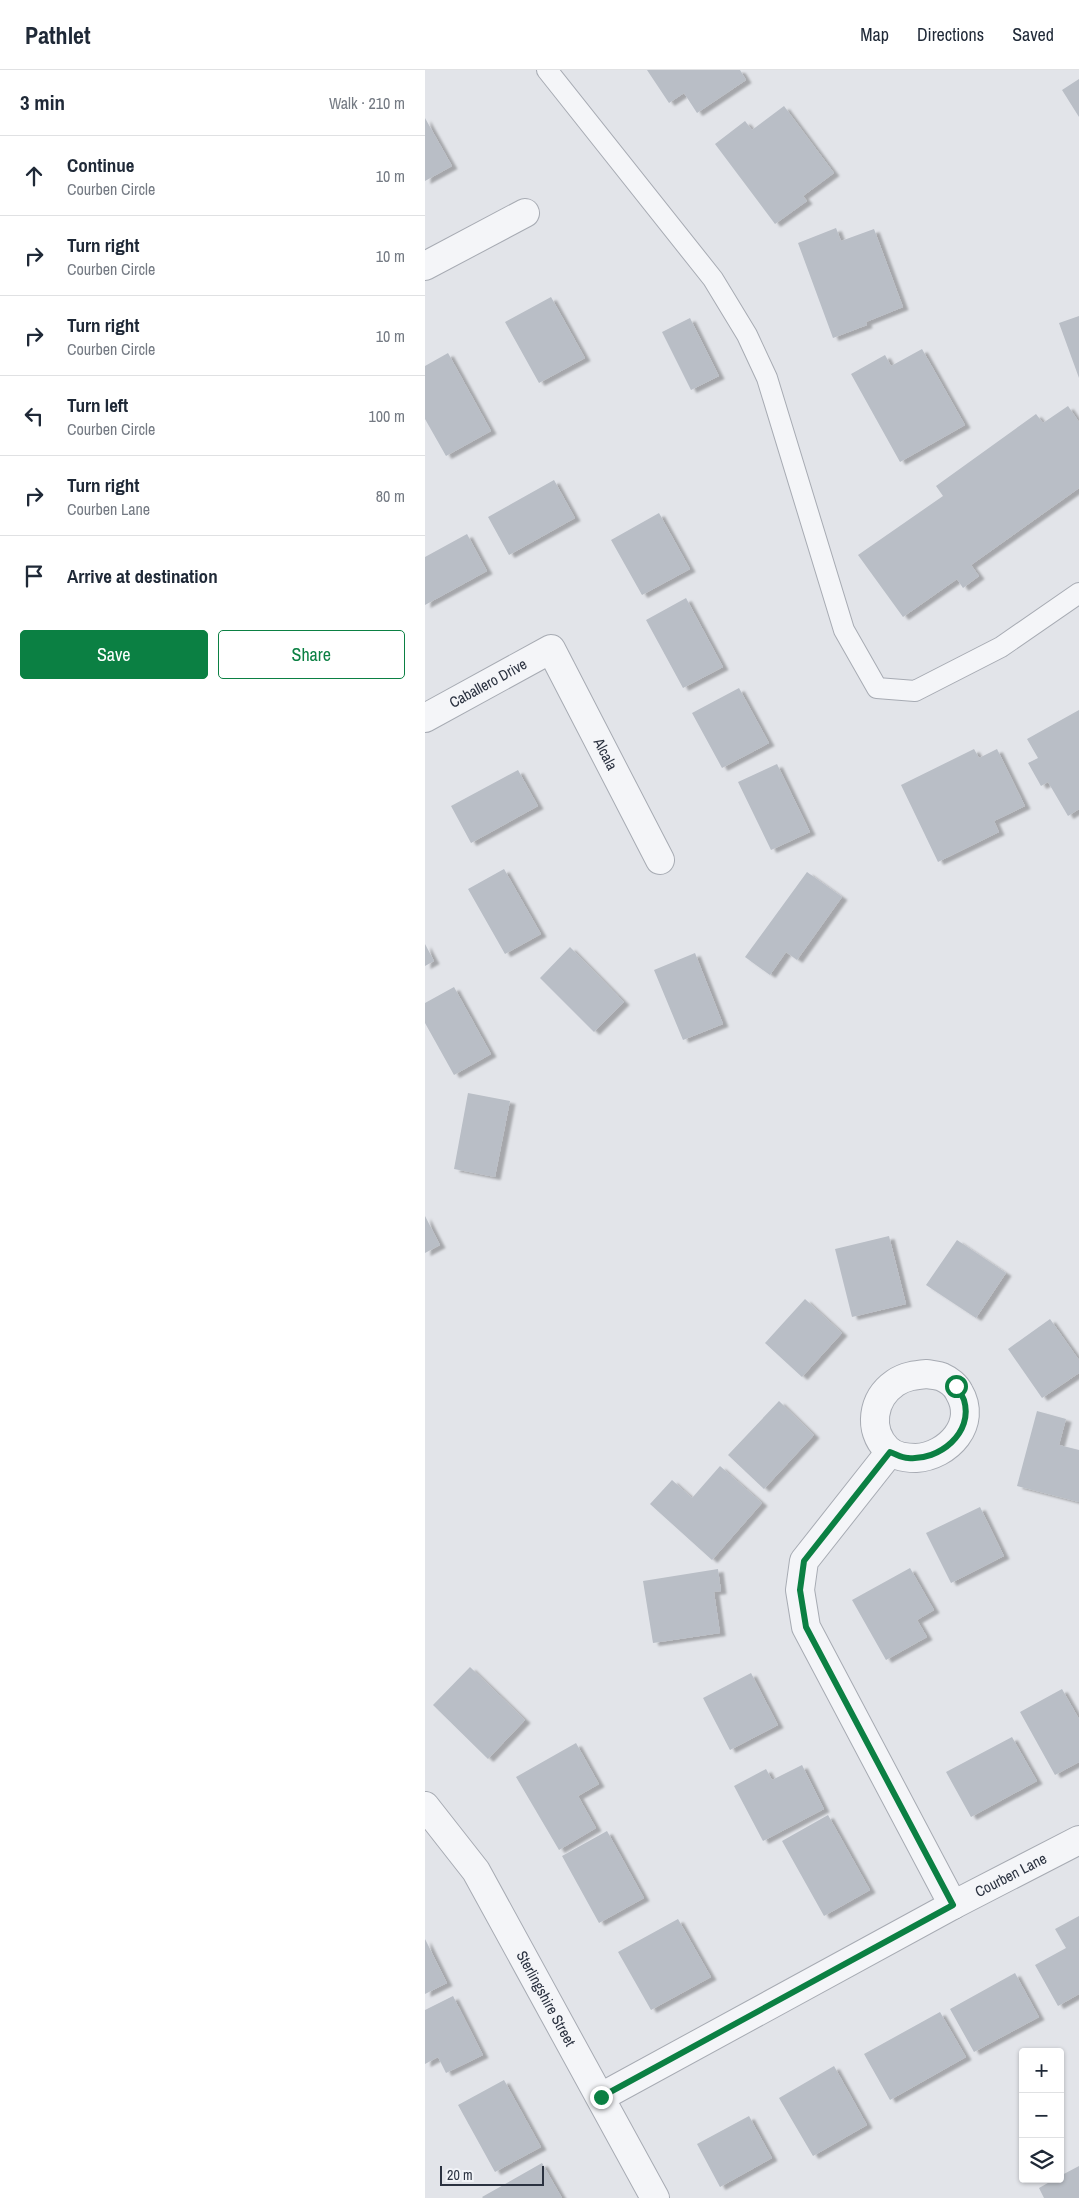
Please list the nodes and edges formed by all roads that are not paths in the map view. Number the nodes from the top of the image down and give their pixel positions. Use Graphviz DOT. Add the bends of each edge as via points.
graph roads {
  1 [pos="547,70"];
  2 [pos="525,213"];
  3 [pos="425,266"];
  4 [pos="1079,593"];
  5 [pos="551,648"];
  6 [pos="425,718"];
  7 [pos="660,860"];
  8 [pos="890,1452"];
  9 [pos="425,1806"];
  10 [pos="1079,1840"];
  11 [pos="953,1905"];
  12 [pos="601,2097"];
  13 [pos="655,2198"];
  1 -- 4 [label="lane" via="713,279 747,335 767,378 844,630 877,688 915,691 1001,647"];
  2 -- 3 [label="street"];
  5 -- 6 [label="street, Caballero Drive"];
  5 -- 7 [label="street, Alcala"];
  8 -- 11 [label="street" via="804,1561 800,1590 806,1627"];
  9 -- 12 [label="street, Sterlingshire Street" via="476,1871"];
  10 -- 11 [label="street, Courben Lane"];
  11 -- 12 [label="street, Courben Lane"];
  12 -- 13 [label="street, Sterlingshire Street"];
}
